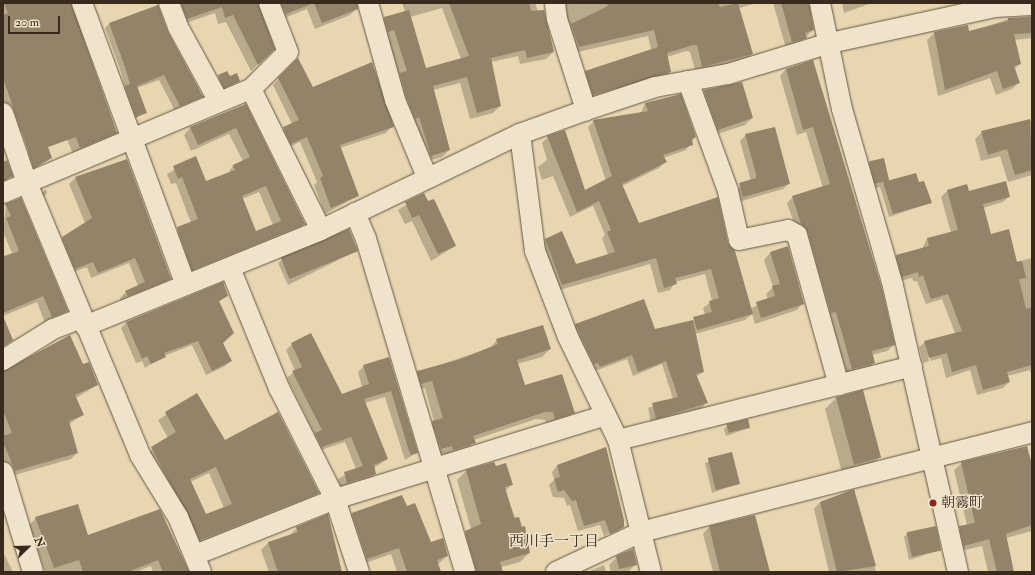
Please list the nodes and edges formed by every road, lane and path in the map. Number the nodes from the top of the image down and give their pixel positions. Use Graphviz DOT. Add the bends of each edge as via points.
graph roads {
  1 [pos="82,3"];
  2 [pos="170,3"];
  3 [pos="269,3"];
  4 [pos="368,3"];
  5 [pos="556,3"];
  6 [pos="820,3"];
  7 [pos="1032,5"];
  8 [pos="830,43"];
  9 [pos="688,81"];
  10 [pos="251,89"];
  11 [pos="219,102"];
  12 [pos="586,110"];
  13 [pos="3,113"];
  14 [pos="520,134"];
  15 [pos="132,137"];
  16 [pos="427,177"];
  17 [pos="27,183"];
  18 [pos="3,193"];
  19 [pos="356,213"];
  20 [pos="321,230"];
  21 [pos="230,268"];
  22 [pos="185,283"];
  23 [pos="83,322"];
  24 [pos="3,360"];
  25 [pos="912,366"];
  26 [pos="839,385"];
  27 [pos="603,416"];
  28 [pos="1032,432"];
  29 [pos="618,440"];
  30 [pos="933,457"];
  31 [pos="434,469"];
  32 [pos="3,472"];
  33 [pos="335,499"];
  34 [pos="641,532"];
  35 [pos="198,563"];
  36 [pos="33,572"];
  37 [pos="359,572"];
  38 [pos="465,572"];
  39 [pos="556,572"];
  40 [pos="651,572"];
  41 [pos="958,572"];
  1 -- 15 [label="street"];
  2 -- 11 [label="street" via="178,27"];
  3 -- 10 [label="street" via="288,52"];
  4 -- 16 [label="street" via="395,100"];
  5 -- 12 [label="street" via="559,26"];
  6 -- 8 [label="street"];
  7 -- 8 [label="street" via="995,7"];
  8 -- 9 [label="street" via="728,74"];
  8 -- 25 [label="street" via="842,109 893,286"];
  9 -- 12 [label="street" via="655,87"];
  9 -- 26 [label="street" via="728,191 740,240 788,230 797,235"];
  10 -- 11 [label="street"];
  10 -- 20 [label="street"];
  11 -- 15 [label="street"];
  12 -- 14 [label="street"];
  13 -- 17 [label="street"];
  14 -- 16 [label="street"];
  14 -- 27 [label="street" via="535,251"];
  15 -- 17 [label="street"];
  15 -- 22 [label="street"];
  16 -- 19 [label="street"];
  17 -- 18 [label="street"];
  17 -- 23 [label="street"];
  19 -- 20 [label="street"];
  19 -- 31 [label="street"];
  20 -- 21 [label="street"];
  21 -- 22 [label="street"];
  21 -- 33 [label="street" via="279,388"];
  22 -- 23 [label="street"];
  23 -- 24 [label="street" via="53,329"];
  23 -- 35 [label="street" via="140,455 178,517"];
  25 -- 26 [label="street"];
  25 -- 30 [label="street"];
  26 -- 29 [label="street"];
  27 -- 29 [label="street"];
  27 -- 31 [label="street"];
  28 -- 30 [label="street"];
  29 -- 34 [label="street"];
  30 -- 34 [label="street"];
  30 -- 41 [label="street"];
  31 -- 33 [label="street"];
  31 -- 38 [label="street"];
  32 -- 36 [label="street"];
  33 -- 35 [label="street"];
  33 -- 37 [label="street"];
  34 -- 39 [label="street"];
  34 -- 40 [label="street"];
}
